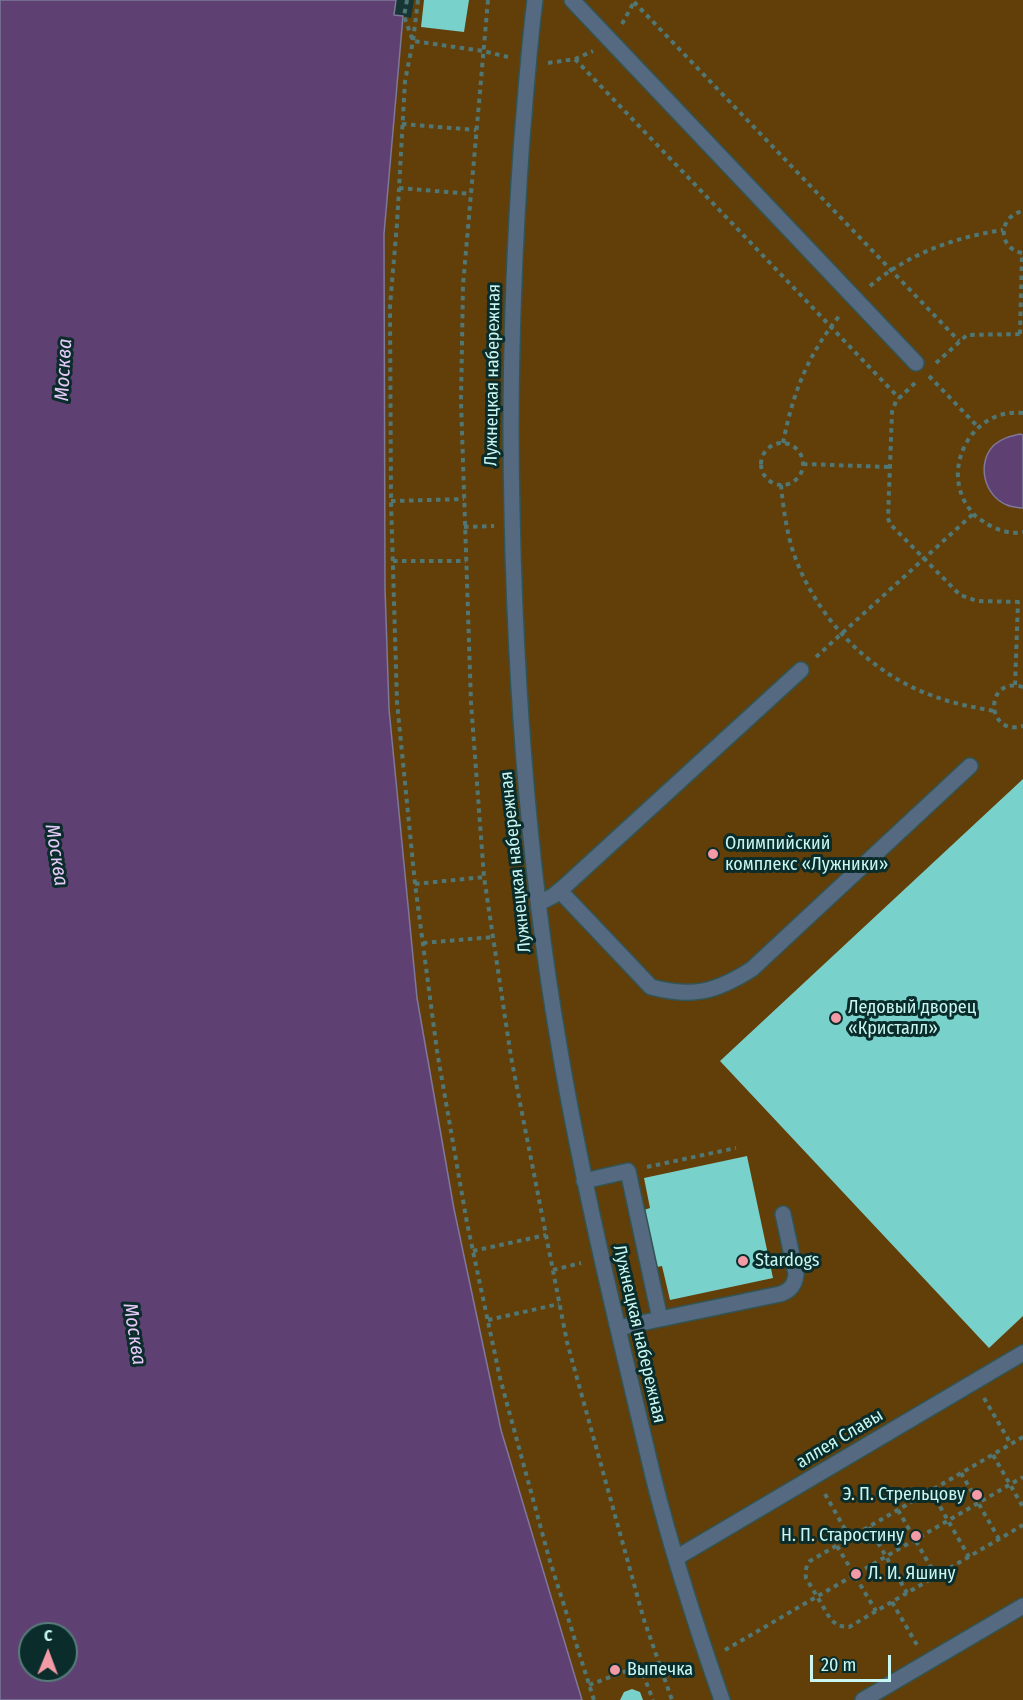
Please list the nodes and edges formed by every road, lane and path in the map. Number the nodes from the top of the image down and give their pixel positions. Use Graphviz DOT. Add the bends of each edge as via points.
graph roads {
  1 [pos="407,0"];
  2 [pos="418,0"];
  3 [pos="535,0"];
  4 [pos="572,0"];
  5 [pos="634,2"];
  6 [pos="413,41"];
  7 [pos="575,59"];
  8 [pos="527,62"];
  9 [pos="402,124"];
  10 [pos="476,130"];
  11 [pos="399,188"];
  12 [pos="471,194"];
  13 [pos="1023,211"];
  14 [pos="1023,253"];
  15 [pos="1021,334"];
  16 [pos="959,341"];
  17 [pos="921,368"];
  18 [pos="900,398"];
  19 [pos="1023,413"];
  20 [pos="978,427"];
  21 [pos="803,464"];
  22 [pos="890,467"];
  23 [pos="781,485"];
  24 [pos="464,499"];
  25 [pos="392,501"];
  26 [pos="973,514"];
  27 [pos="512,525"];
  28 [pos="464,527"];
  29 [pos="1023,532"];
  30 [pos="923,559"];
  31 [pos="393,561"];
  32 [pos="465,561"];
  33 [pos="1020,602"];
  34 [pos="841,633"];
  35 [pos="801,670"];
  36 [pos="1015,685"];
  37 [pos="1023,687"];
  38 [pos="994,711"];
  39 [pos="1023,726"];
  40 [pos="970,766"];
  41 [pos="484,877"];
  42 [pos="415,884"];
  43 [pos="560,891"];
  44 [pos="539,903"];
  45 [pos="494,937"];
  46 [pos="423,943"];
  47 [pos="736,1148"];
  48 [pos="628,1172"];
  49 [pos="584,1181"];
  50 [pos="783,1214"];
  51 [pos="546,1235"];
  52 [pos="473,1251"];
  53 [pos="601,1258"];
  54 [pos="553,1270"];
  55 [pos="560,1304"];
  56 [pos="660,1319"];
  57 [pos="488,1320"];
  58 [pos="618,1328"];
  59 [pos="1023,1353"];
  60 [pos="974,1382"];
  61 [pos="1023,1437"];
  62 [pos="1011,1444"];
  63 [pos="993,1455"];
  64 [pos="961,1473"];
  65 [pos="814,1477"];
  66 [pos="1023,1477"];
  67 [pos="1010,1484"];
  68 [pos="931,1491"];
  69 [pos="978,1503"];
  70 [pos="1023,1507"];
  71 [pos="898,1510"];
  72 [pos="948,1521"];
  73 [pos="1023,1525"];
  74 [pos="869,1527"];
  75 [pos="850,1538"];
  76 [pos="915,1539"];
  77 [pos="999,1539"];
  78 [pos="837,1546"];
  79 [pos="886,1557"];
  80 [pos="969,1557"];
  81 [pos="676,1558"];
  82 [pos="854,1575"];
  83 [pos="936,1576"];
  84 [pos="907,1593"];
  85 [pos="817,1596"];
  86 [pos="892,1602"];
  87 [pos="1023,1606"];
  88 [pos="876,1611"];
  89 [pos="720,1654"];
  90 [pos="927,1662"];
  91 [pos="589,1685"];
  92 [pos="594,1700"];
  93 [pos="653,1700"];
  94 [pos="722,1700"];
  95 [pos="863,1700"];
  1 -- 6 [label="path" via="404,16"];
  2 -- 6 [label="path"];
  3 -- 8 [label="street, Лужнецкая набережная"];
  4 -- 17 [label="street"];
  5 -- 16 [label="path"];
  6 -- 8 [label="path"];
  6 -- 9 [label="path"];
  7 -- 18 [label="path"];
  8 -- 27 [label="street, Лужнецкая набережная" via="512,310"];
  9 -- 10 [label="path"];
  9 -- 11 [label="path"];
  11 -- 12 [label="path"];
  11 -- 25 [label="path" via="390,306"];
  13 -- 14 [label="path" via="1013,214 1004,230 1008,245"];
  14 -- 15 [label="path"];
  15 -- 16 [label="path" via="970,334"];
  16 -- 17 [label="path"];
  17 -- 18 [label="path"];
  17 -- 20 [label="path"];
  18 -- 22 [label="path" via="892,412"];
  19 -- 20 [label="path" via="997,416"];
  20 -- 26 [label="path" via="963,446 957,469 960,493"];
  21 -- 22 [label="path"];
  21 -- 23 [label="path" via="794,481"];
  21 -- 23 [label="path" via="793,446 777,443 768,448 761,469 770,482"];
  22 -- 30 [label="path" via="890,524"];
  23 -- 34 [label="path" via="784,517 796,559 821,608"];
  24 -- 25 [label="path"];
  25 -- 31 [label="path"];
  26 -- 29 [label="path" via="993,528"];
  26 -- 30 [label="path"];
  27 -- 28 [label="path"];
  27 -- 44 [label="street, Лужнецкая набережная" via="519,697"];
  30 -- 33 [label="path" via="965,597"];
  30 -- 34 [label="path"];
  31 -- 32 [label="path"];
  31 -- 42 [label="path" via="397,702"];
  33 -- 36 [label="path"];
  34 -- 35 [label="path"];
  34 -- 38 [label="path" via="866,658 926,694"];
  35 -- 43 [label="street"];
  36 -- 37 [label="path"];
  36 -- 38 [label="path" via="1000,691 994,700"];
  38 -- 39 [label="path" via="1007,726"];
  40 -- 43 [label="street" via="752,969 707,990 686,993 651,987"];
  41 -- 42 [label="path"];
  42 -- 46 [label="path"];
  43 -- 44 [label="street"];
  44 -- 49 [label="street, Лужнецкая набережная" via="558,1041"];
  45 -- 46 [label="path"];
  46 -- 52 [label="path" via="437,1051"];
  47 -- 48 [label="path"];
  48 -- 49 [label="street"];
  48 -- 56 [label="street"];
  49 -- 53 [label="street, Лужнецкая набережная"];
  50 -- 56 [label="street" via="796,1274 792,1287 780,1294"];
  51 -- 52 [label="path"];
  52 -- 57 [label="path"];
  53 -- 54 [label="path"];
  53 -- 58 [label="street, Лужнецкая набережная"];
  55 -- 57 [label="path"];
  56 -- 58 [label="street"];
  57 -- 91 [label="path" via="549,1558"];
  58 -- 81 [label="street, Лужнецкая набережная"];
  59 -- 60 [label="street, аллея Славы"];
  60 -- 62 [label="path"];
  60 -- 65 [label="street, аллея Славы"];
  61 -- 62 [label="path"];
  62 -- 63 [label="path"];
  63 -- 64 [label="path"];
  63 -- 67 [label="path"];
  64 -- 68 [label="path"];
  64 -- 69 [label="path"];
  65 -- 75 [label="path"];
  65 -- 81 [label="street, аллея Славы"];
  66 -- 67 [label="path"];
  67 -- 69 [label="path"];
  67 -- 70 [label="path"];
  68 -- 71 [label="path"];
  68 -- 72 [label="path"];
  69 -- 72 [label="path"];
  69 -- 77 [label="path"];
  71 -- 74 [label="path"];
  71 -- 76 [label="path"];
  72 -- 76 [label="path"];
  72 -- 80 [label="path"];
  73 -- 77 [label="path"];
  74 -- 75 [label="path"];
  74 -- 79 [label="path"];
  75 -- 78 [label="path"];
  76 -- 79 [label="path"];
  76 -- 83 [label="path"];
  77 -- 80 [label="path"];
  78 -- 82 [label="path"];
  78 -- 85 [label="path" via="807,1565 806,1578"];
  79 -- 82 [label="path"];
  79 -- 84 [label="path"];
  80 -- 83 [label="path"];
  81 -- 94 [label="street, Лужнецкая набережная"];
  82 -- 85 [label="path"];
  82 -- 88 [label="path"];
  83 -- 84 [label="path"];
  84 -- 86 [label="path"];
  85 -- 88 [label="path" via="839,1626 849,1627"];
  85 -- 89 [label="path"];
  86 -- 88 [label="path"];
  86 -- 90 [label="path"];
  87 -- 90 [label="street"];
  90 -- 95 [label="street"];
  91 -- 92 [label="path"];
  91 -- 93 [label="path" via="640,1666"];
}
